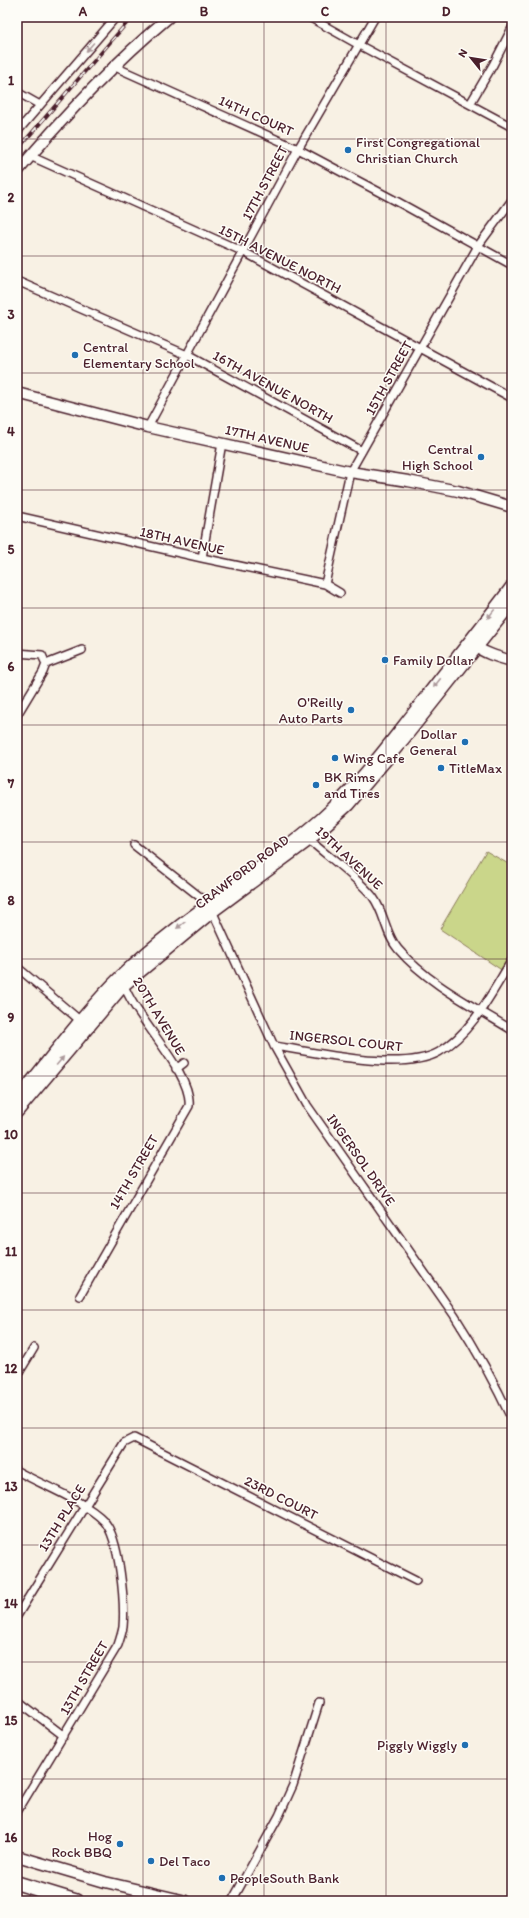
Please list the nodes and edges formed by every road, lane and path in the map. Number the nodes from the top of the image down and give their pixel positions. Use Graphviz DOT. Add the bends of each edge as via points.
graph roads {
  1 [pos="116,17"];
  2 [pos="169,17"];
  3 [pos="309,17"];
  4 [pos="375,17"];
  5 [pos="512,28"];
  6 [pos="359,46"];
  7 [pos="113,66"];
  8 [pos="17,92"];
  9 [pos="470,104"];
  10 [pos="40,105"];
  11 [pos="512,127"];
  12 [pos="17,132"];
  13 [pos="298,149"];
  14 [pos="30,156"];
  15 [pos="17,172"];
  16 [pos="512,200"];
  17 [pos="478,246"];
  18 [pos="244,252"];
  19 [pos="512,266"];
  20 [pos="17,281"];
  21 [pos="420,348"];
  22 [pos="187,355"];
  23 [pos="17,393"];
  24 [pos="512,398"];
  25 [pos="148,427"];
  26 [pos="222,443"];
  27 [pos="362,451"];
  28 [pos="350,472"];
  29 [pos="512,507"];
  30 [pos="17,516"];
  31 [pos="202,558"];
  32 [pos="325,584"];
  33 [pos="512,586"];
  34 [pos="340,593"];
  35 [pos="512,603"];
  36 [pos="473,645"];
  37 [pos="82,650"];
  38 [pos="17,653"];
  39 [pos="512,661"];
  40 [pos="46,664"];
  41 [pos="17,715"];
  42 [pos="306,837"];
  43 [pos="134,845"];
  44 [pos="211,908"];
  45 [pos="512,960"];
  46 [pos="17,967"];
  47 [pos="123,980"];
  48 [pos="481,1010"];
  49 [pos="84,1024"];
  50 [pos="512,1030"];
  51 [pos="274,1046"];
  52 [pos="184,1063"];
  53 [pos="176,1069"];
  54 [pos="19,1099"];
  55 [pos="17,1112"];
  56 [pos="80,1296"];
  57 [pos="34,1348"];
  58 [pos="17,1376"];
  59 [pos="512,1420"];
  60 [pos="134,1438"];
  61 [pos="17,1471"];
  62 [pos="84,1506"];
  63 [pos="416,1581"];
  64 [pos="17,1616"];
  65 [pos="17,1700"];
  66 [pos="319,1704"];
  67 [pos="64,1736"];
  68 [pos="17,1812"];
  69 [pos="17,1856"];
  70 [pos="17,1883"];
  71 [pos="76,1901"];
  72 [pos="186,1901"];
  73 [pos="232,1901"];
  1 -- 10 [label="street, one-way"];
  2 -- 7 [label="street"];
  3 -- 6 [label="street"];
  4 -- 6 [label="street, 17TH STREET"];
  5 -- 9 [label="street"];
  6 -- 9 [label="street"];
  6 -- 13 [label="street, 17TH STREET"];
  7 -- 13 [label="street, 14TH COURT"];
  7 -- 14 [label="street"];
  8 -- 10 [label="street"];
  9 -- 11 [label="street"];
  10 -- 12 [label="street"];
  13 -- 17 [label="street, 14TH COURT"];
  13 -- 18 [label="street, 17TH STREET"];
  14 -- 15 [label="street"];
  14 -- 18 [label="street, 15TH AVENUE NORTH"];
  16 -- 17 [label="street, 15TH STREET"];
  17 -- 19 [label="street, 14TH COURT"];
  17 -- 21 [label="street, 15TH STREET"];
  18 -- 21 [label="street, 15TH AVENUE NORTH"];
  18 -- 22 [label="street, 17TH STREET"];
  20 -- 22 [label="street, 16TH AVENUE NORTH"];
  21 -- 24 [label="street, 15TH AVENUE NORTH"];
  21 -- 27 [label="street, 15TH STREET"];
  22 -- 25 [label="street, 17TH STREET"];
  22 -- 27 [label="street, 16TH AVENUE NORTH"];
  23 -- 25 [label="street, 17TH AVENUE"];
  25 -- 26 [label="street, 17TH AVENUE"];
  26 -- 28 [label="street, 17TH AVENUE"];
  26 -- 31 [label="street"];
  27 -- 28 [label="street, 15TH STREET"];
  28 -- 29 [label="street, 17TH AVENUE" via="458,491"];
  28 -- 32 [label="street, 15TH STREET"];
  30 -- 31 [label="street, 18TH AVENUE"];
  31 -- 32 [label="street, 18TH AVENUE"];
  32 -- 34 [label="street, 18TH AVENUE"];
  33 -- 36 [label="main road, one-way"];
  35 -- 36 [label="main road"];
  36 -- 39 [label="street" via="494,656"];
  36 -- 42 [label="main road, CRAWFORD ROAD" via="376,773 348,805"];
  37 -- 40 [label="street"];
  38 -- 40 [label="street" via="42,655"];
  40 -- 41 [label="street"];
  42 -- 44 [label="main road, CRAWFORD ROAD"];
  42 -- 48 [label="street, 19TH AVENUE" via="372,896 384,918 388,934 407,958 451,993"];
  43 -- 44 [label="street"];
  44 -- 47 [label="main road, CRAWFORD ROAD"];
  44 -- 51 [label="street, INGERSOL DRIVE"];
  45 -- 48 [label="street, INGERSOL COURT"];
  46 -- 49 [label="street"];
  47 -- 49 [label="main road, CRAWFORD ROAD"];
  47 -- 53 [label="street, 20TH AVENUE"];
  48 -- 50 [label="street, 19TH AVENUE"];
  48 -- 51 [label="street, INGERSOL COURT" via="459,1036 438,1052 414,1060 389,1062"];
  49 -- 54 [label="main road, CRAWFORD ROAD"];
  51 -- 59 [label="street, INGERSOL DRIVE" via="307,1105 476,1350"];
  52 -- 53 [label="street"];
  53 -- 56 [label="street, 14TH STREET" via="190,1097 188,1106"];
  54 -- 55 [label="main road, CRAWFORD ROAD"];
  57 -- 58 [label="street"];
  60 -- 62 [label="street, 13TH PLACE" via="124,1443"];
  60 -- 63 [label="street, 23RD COURT"];
  61 -- 62 [label="street, 13TH STREET"];
  62 -- 64 [label="street, 13TH PLACE"];
  62 -- 67 [label="street, 13TH STREET" via="104,1522 112,1537 124,1604 123,1629 118,1645"];
  65 -- 67 [label="street"];
  66 -- 73 [label="street" via="293,1785 279,1816"];
  67 -- 68 [label="street, 13TH STREET"];
  69 -- 72 [label="street"];
  70 -- 71 [label="highway"];
}
